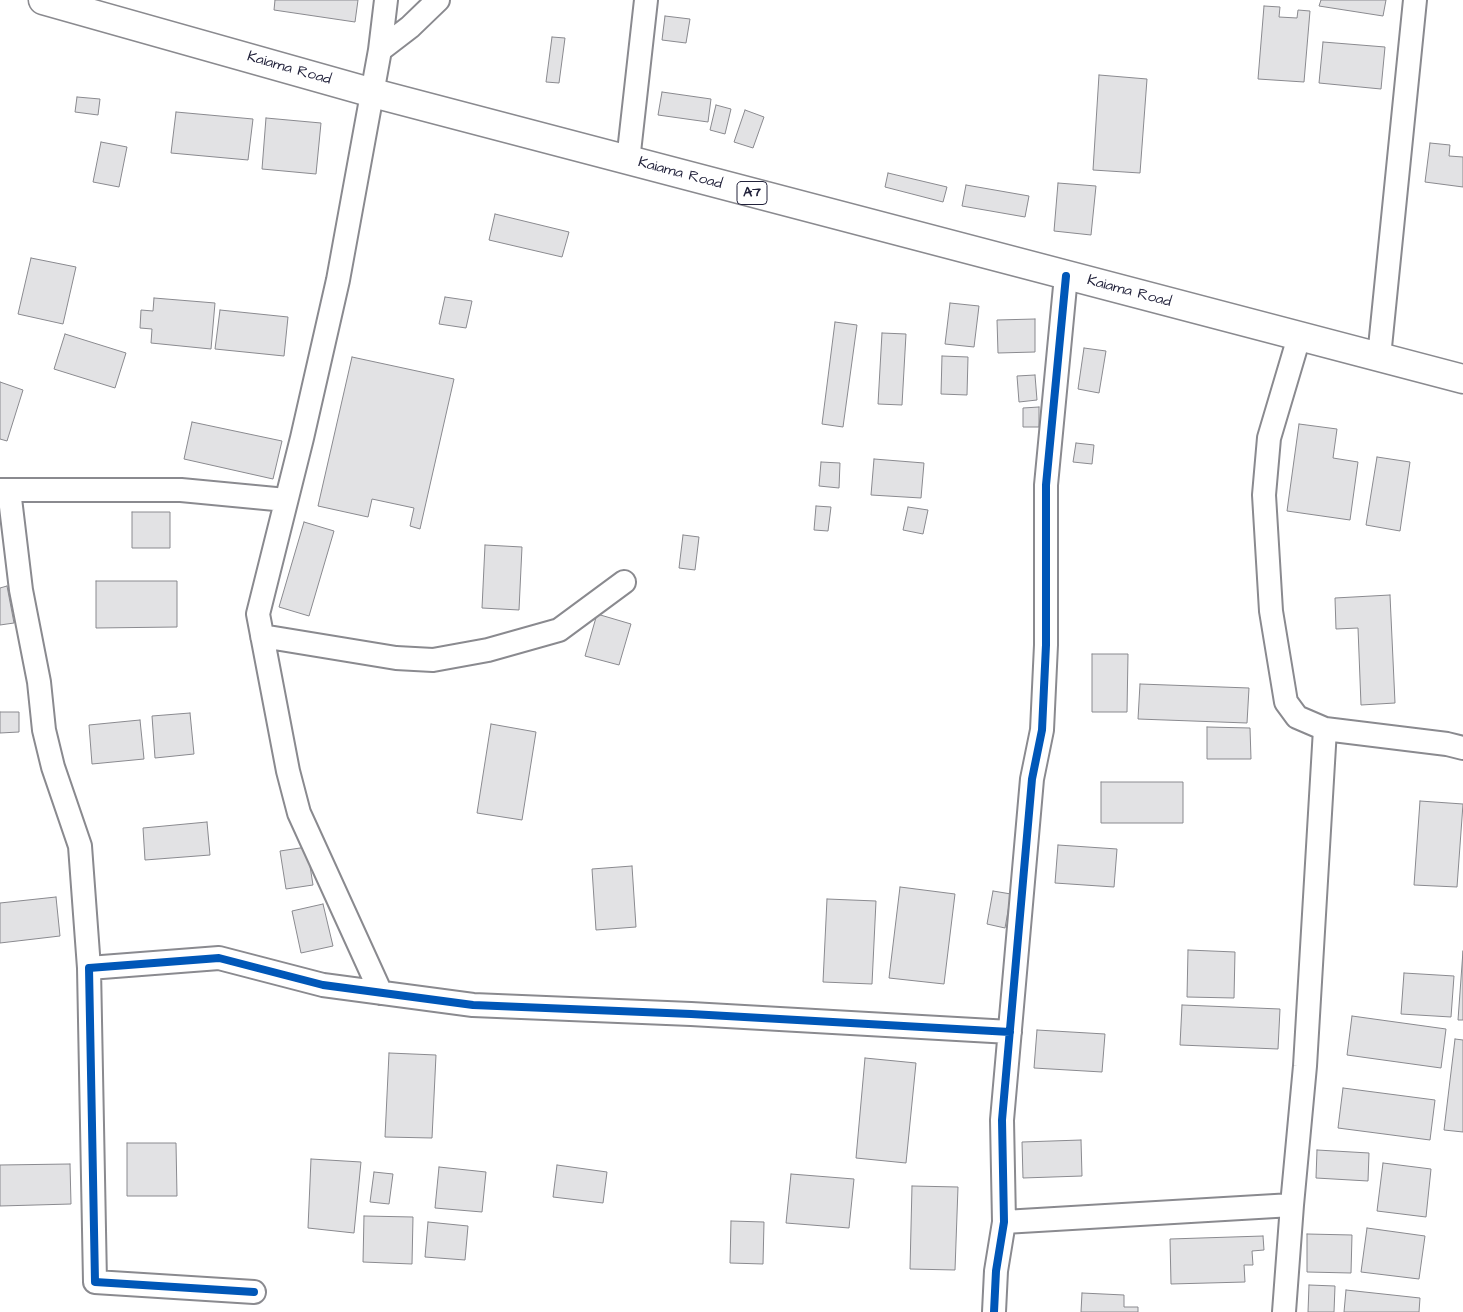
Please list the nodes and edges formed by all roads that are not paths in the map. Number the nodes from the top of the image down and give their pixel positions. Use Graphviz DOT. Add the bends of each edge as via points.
graph roads {
  1 [pos="43,0"];
  2 [pos="386,0"];
  3 [pos="438,0"];
  4 [pos="646,0"];
  5 [pos="1415,0"];
  6 [pos="70,3"];
  7 [pos="380,50"];
  8 [pos="373,93"];
  9 [pos="628,160"];
  10 [pos="1066,276"];
  11 [pos="1299,337"];
  12 [pos="1379,358"];
  13 [pos="1463,379"];
  14 [pos="4,490"];
  15 [pos="286,500"];
  16 [pos="624,582"];
  17 [pos="262,636"];
  18 [pos="1325,729"];
  19 [pos="1463,748"];
  20 [pos="89,968"];
  21 [pos="381,993"];
  22 [pos="1010,1032"];
  23 [pos="1292,1205"];
  24 [pos="1004,1222"];
  25 [pos="254,1292"];
  26 [pos="994,1312"];
  27 [pos="1284,1312"];
  1 -- 6 [label="highway, Kaiama Road / A7"];
  2 -- 7 [label="street"];
  3 -- 7 [label="street"];
  4 -- 9 [label="street"];
  5 -- 12 [label="street"];
  6 -- 8 [label="highway, Kaiama Road / A7"];
  7 -- 8 [label="street"];
  8 -- 9 [label="highway, Kaiama Road / A7"];
  8 -- 15 [label="street" via="338,280"];
  9 -- 10 [label="highway, Kaiama Road / A7"];
  10 -- 11 [label="highway, Kaiama Road / A7"];
  10 -- 22 [label="street" via="1046,485 1046,645 1042,730 1032,779"];
  11 -- 12 [label="highway, Kaiama Road / A7"];
  11 -- 18 [label="street" via="1269,438 1264,495 1269,582 1272,621 1286,702 1298,716"];
  12 -- 13 [label="highway, Kaiama Road / A7"];
  14 -- 15 [label="street" via="181,490"];
  14 -- 20 [label="street" via="39,682 44,730 80,846"];
  15 -- 17 [label="street" via="258,614"];
  16 -- 17 [label="street" via="559,630 488,650 433,660 396,658"];
  17 -- 21 [label="street" via="299,813"];
  18 -- 19 [label="street"];
  18 -- 23 [label="street" via="1305,1066"];
  20 -- 21 [label="street" via="218,958 324,985"];
  20 -- 25 [label="street" via="95,1282"];
  21 -- 22 [label="street" via="473,1005"];
  22 -- 24 [label="street" via="1002,1120"];
  23 -- 24 [label="street"];
  23 -- 27 [label="street"];
  24 -- 26 [label="street" via="996,1271"];
}
